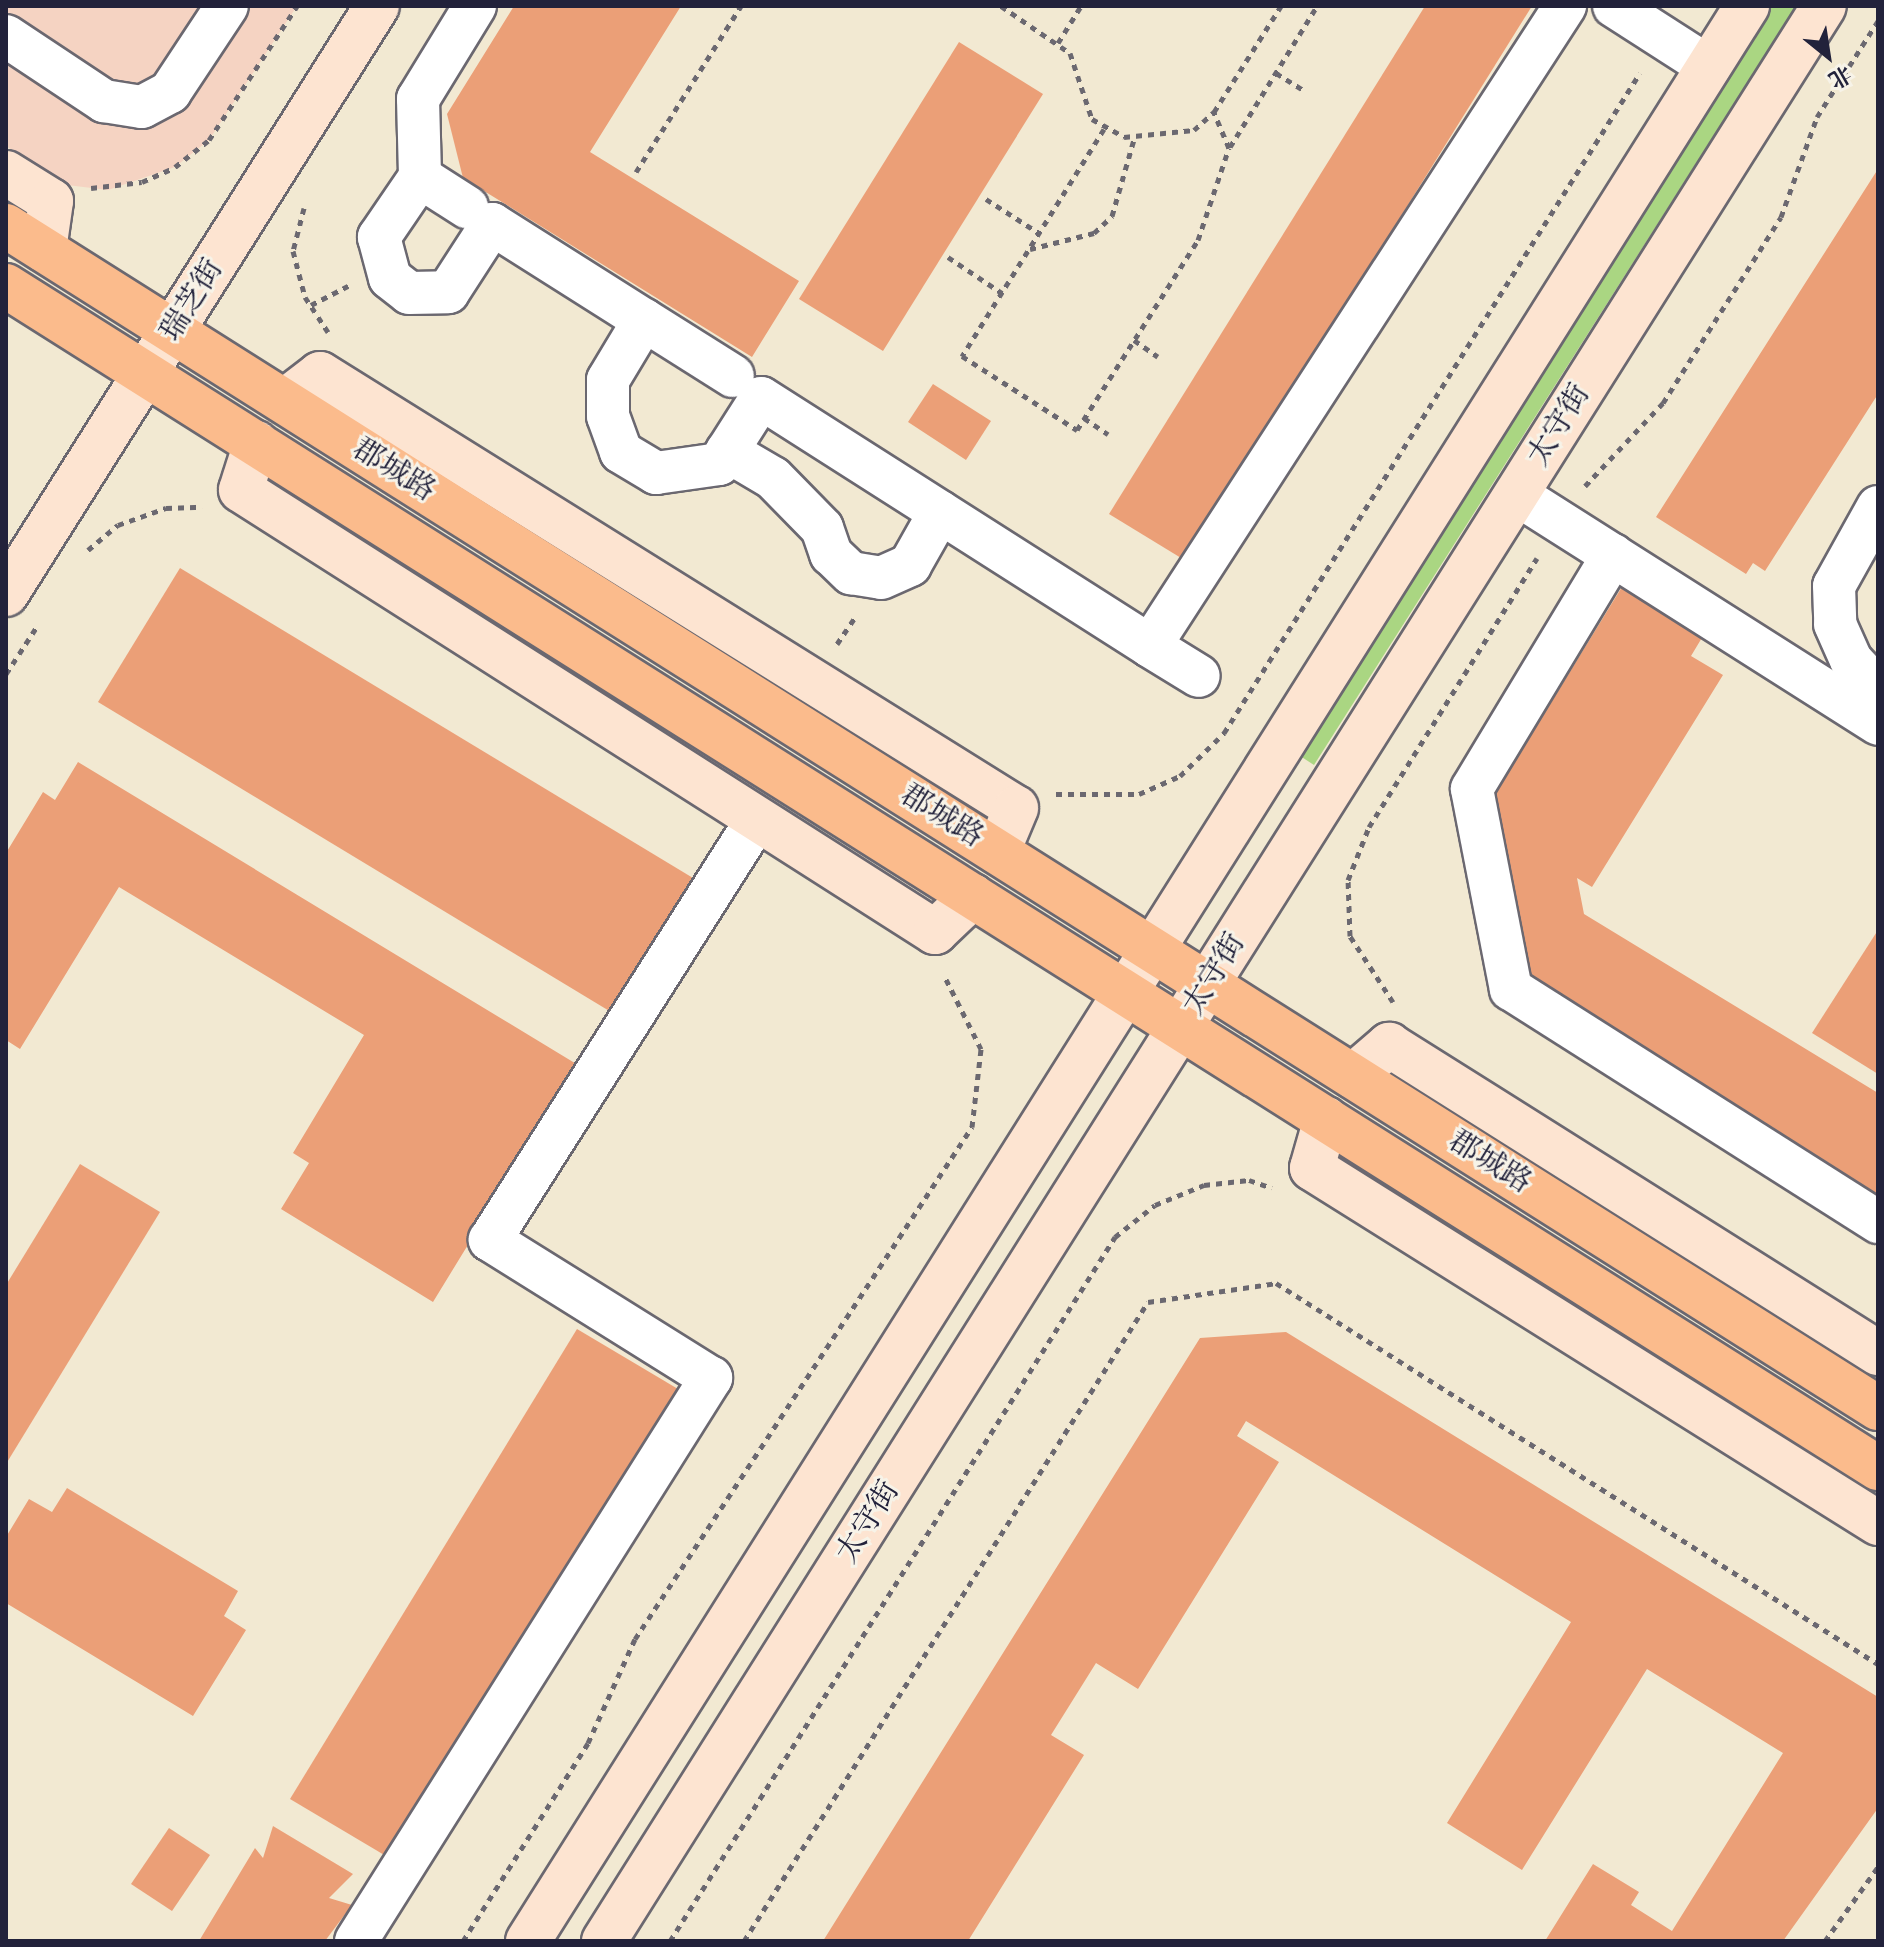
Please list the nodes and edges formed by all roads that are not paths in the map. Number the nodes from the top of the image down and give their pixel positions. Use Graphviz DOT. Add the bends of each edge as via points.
graph roads {
  1 [pos="227,6"];
  2 [pos="349,6"];
  3 [pos="377,6"];
  4 [pos="475,6"];
  5 [pos="1565,6"];
  6 [pos="1614,6"];
  7 [pos="1747,6"];
  8 [pos="1824,6"];
  9 [pos="6,36"];
  10 [pos="1709,67"];
  11 [pos="6,173"];
  12 [pos="420,177"];
  13 [pos="467,207"];
  14 [pos="6,226"];
  15 [pos="44,250"];
  16 [pos="7,288"];
  17 [pos="644,320"];
  18 [pos="162,324"];
  19 [pos="135,367"];
  20 [pos="733,376"];
  21 [pos="256,443"];
  22 [pos="727,451"];
  23 [pos="1516,494"];
  24 [pos="1878,507"];
  25 [pos="940,512"];
  26 [pos="6,549"];
  27 [pos="1613,555"];
  28 [pos="6,594"];
  29 [pos="1150,646"];
  30 [pos="1199,676"];
  31 [pos="1878,689"];
  32 [pos="1878,724"];
  33 [pos="757,819"];
  34 [pos="973,896"];
  35 [pos="1153,949"];
  36 [pos="1208,984"];
  37 [pos="1126,992"];
  38 [pos="1181,1027"];
  39 [pos="1353,1076"];
  40 [pos="1326,1119"];
  41 [pos="1878,1222"];
  42 [pos="1878,1353"];
  43 [pos="1878,1408"];
  44 [pos="1878,1468"];
  45 [pos="1878,1523"];
  46 [pos="356,1941"];
  47 [pos="528,1941"];
  48 [pos="604,1941"];
  1 -- 9 [label="street" via="170,92 142,107 104,101"];
  2 -- 18 [label="street, 瑞芝街"];
  3 -- 18 [label="street, 瑞芝街"];
  4 -- 12 [label="street" via="418,99"];
  5 -- 29 [label="street"];
  6 -- 10 [label="street"];
  7 -- 10 [label="street"];
  8 -- 23 [label="street, 太守街"];
  10 -- 35 [label="street"];
  11 -- 15 [label="street" via="51,201"];
  12 -- 13 [label="street"];
  12 -- 17 [label="street" via="379,237 390,278 409,293 448,292 492,224"];
  14 -- 15 [label="main road, 郡城路"];
  15 -- 18 [label="main road, 郡城路"];
  16 -- 19 [label="main road, 郡城路"];
  17 -- 20 [label="street"];
  17 -- 22 [label="street" via="608,380 608,416 621,452 656,473 677,474 719,464"];
  18 -- 19 [label="street, 瑞芝街"];
  18 -- 35 [label="main road, 郡城路"];
  19 -- 21 [label="main road, 郡城路"];
  19 -- 26 [label="street, 瑞芝街"];
  19 -- 28 [label="street, 瑞芝街"];
  21 -- 33 [label="street" via="241,490"];
  21 -- 34 [label="main road, 郡城路"];
  22 -- 25 [label="street" via="761,398"];
  22 -- 25 [label="street" via="773,478 822,528 831,554 851,573 881,578 910,565"];
  23 -- 27 [label="street"];
  23 -- 36 [label="street, 太守街"];
  24 -- 31 [label="street" via="1834,586 1835,624 1851,660"];
  25 -- 29 [label="street"];
  27 -- 32 [label="street"];
  27 -- 41 [label="street" via="1472,789 1511,989"];
  29 -- 30 [label="street"];
  33 -- 34 [label="street" via="935,932"];
  33 -- 46 [label="street" via="490,1240 711,1378"];
  34 -- 37 [label="main road, 郡城路"];
  35 -- 36 [label="main road, 郡城路"];
  35 -- 37 [label="street"];
  36 -- 38 [label="street, 太守街"];
  36 -- 39 [label="main road, 郡城路"];
  37 -- 38 [label="main road, 郡城路"];
  37 -- 47 [label="street"];
  38 -- 40 [label="main road, 郡城路"];
  38 -- 48 [label="street, 太守街"];
  39 -- 42 [label="street" via="1389,1045"];
  39 -- 43 [label="main road, 郡城路"];
  40 -- 44 [label="main road, 郡城路"];
  40 -- 45 [label="street" via="1312,1168"];
}
